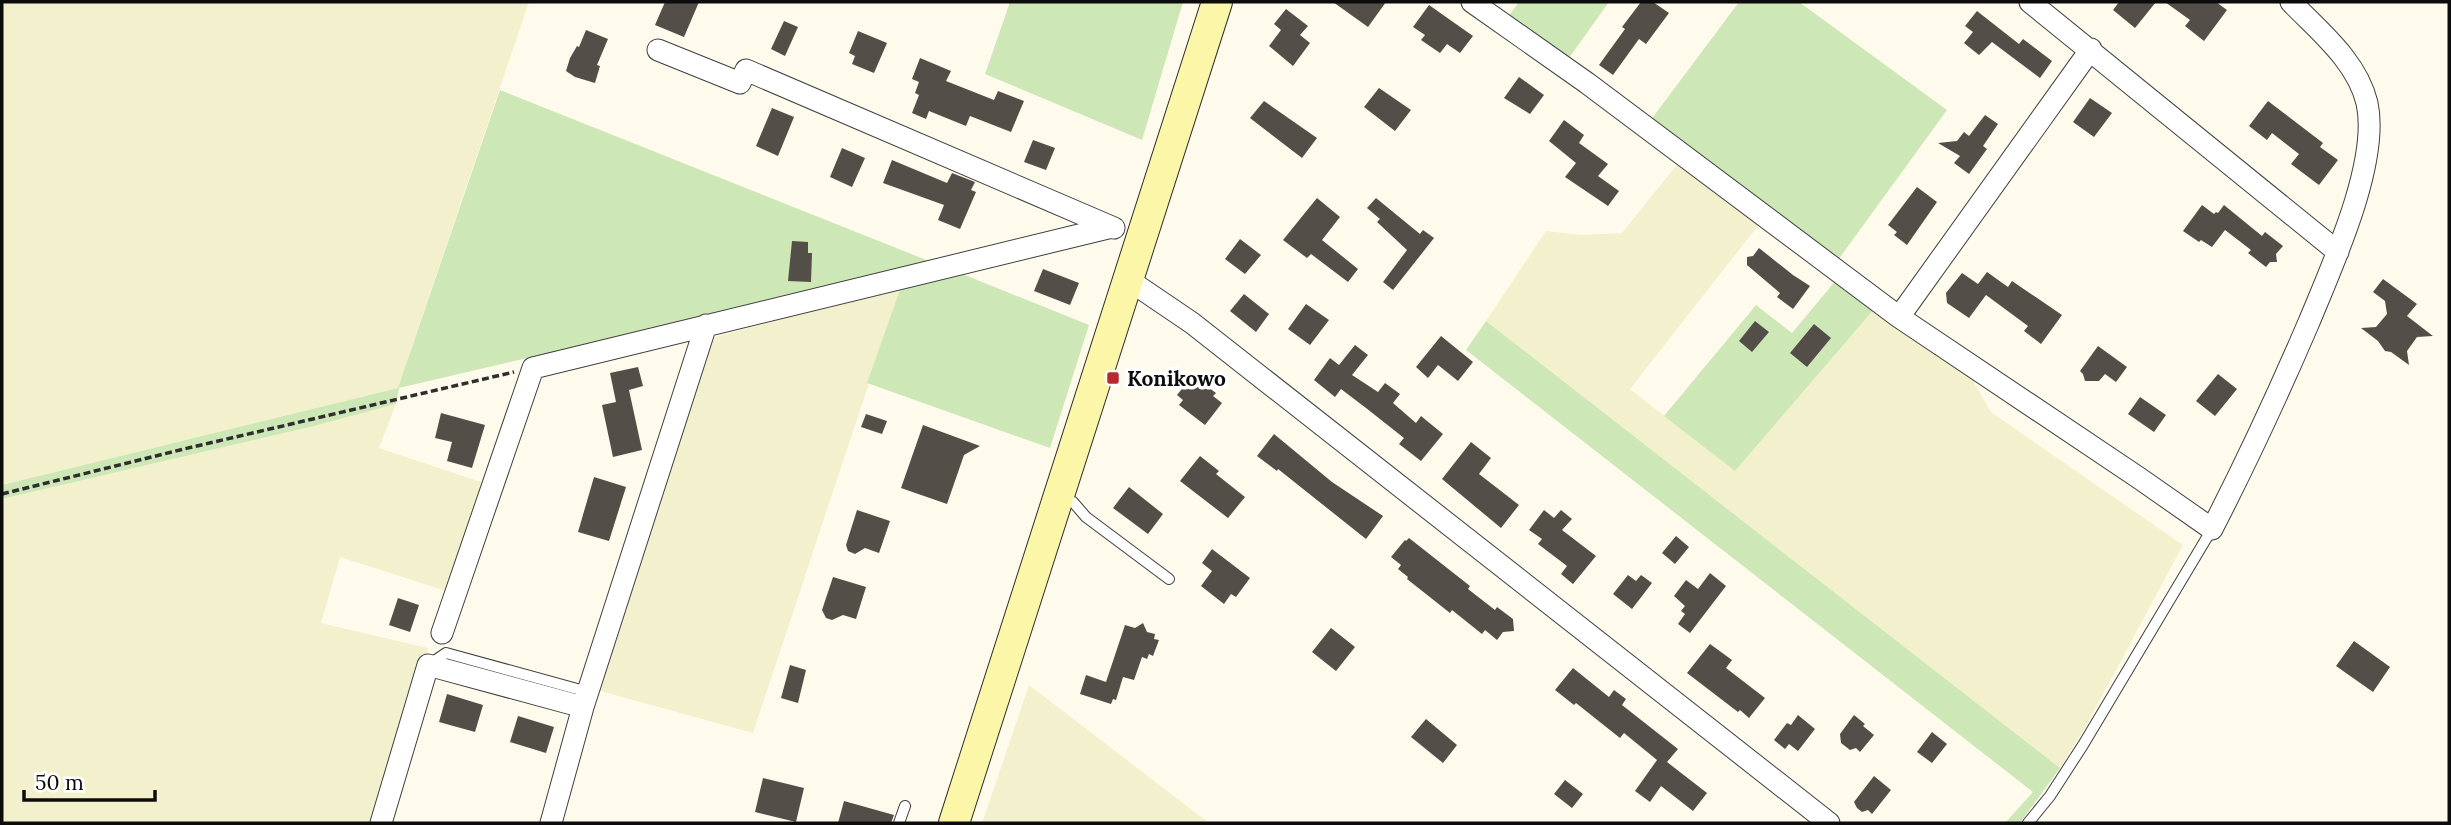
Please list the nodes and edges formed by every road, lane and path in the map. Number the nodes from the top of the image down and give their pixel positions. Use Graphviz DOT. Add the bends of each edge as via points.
graph roads {
  1 [pos="1217,2"];
  2 [pos="1472,2"];
  3 [pos="2030,2"];
  4 [pos="2291,2"];
  5 [pos="658,50"];
  6 [pos="2091,50"];
  7 [pos="1112,227"];
  8 [pos="1142,239"];
  9 [pos="2338,251"];
  10 [pos="1128,282"];
  11 [pos="1899,317"];
  12 [pos="706,325"];
  13 [pos="533,368"];
  14 [pos="2,494"];
  15 [pos="1058,497"];
  16 [pos="2212,529"];
  17 [pos="1169,579"];
  18 [pos="442,632"];
  19 [pos="585,700"];
  20 [pos="905,806"];
  21 [pos="382,823"];
  22 [pos="551,823"];
  23 [pos="899,823"];
  24 [pos="954,823"];
  25 [pos="1829,823"];
  26 [pos="2028,823"];
  1 -- 8 [label="main road"];
  2 -- 11 [label="street"];
  3 -- 6 [label="street"];
  4 -- 9 [label="street" via="2350,66 2367,102 2368,146"];
  5 -- 7 [label="street" via="740,83 746,70"];
  6 -- 9 [label="street"];
  6 -- 11 [label="street"];
  7 -- 8 [label="street"];
  7 -- 12 [label="street"];
  8 -- 10 [label="main road"];
  9 -- 16 [label="street" via="2289,370"];
  10 -- 15 [label="main road"];
  10 -- 25 [label="street" via="1192,323"];
  11 -- 16 [label="street"];
  12 -- 13 [label="street"];
  12 -- 19 [label="street"];
  13 -- 14 [label="path"];
  13 -- 18 [label="street"];
  15 -- 17 [label="lane" via="1073,502"];
  15 -- 24 [label="main road"];
  16 -- 26 [label="lane" via="2083,745"];
  19 -- 21 [label="street" via="428,665"];
  19 -- 22 [label="street"];
  20 -- 23 [label="lane"];
}
